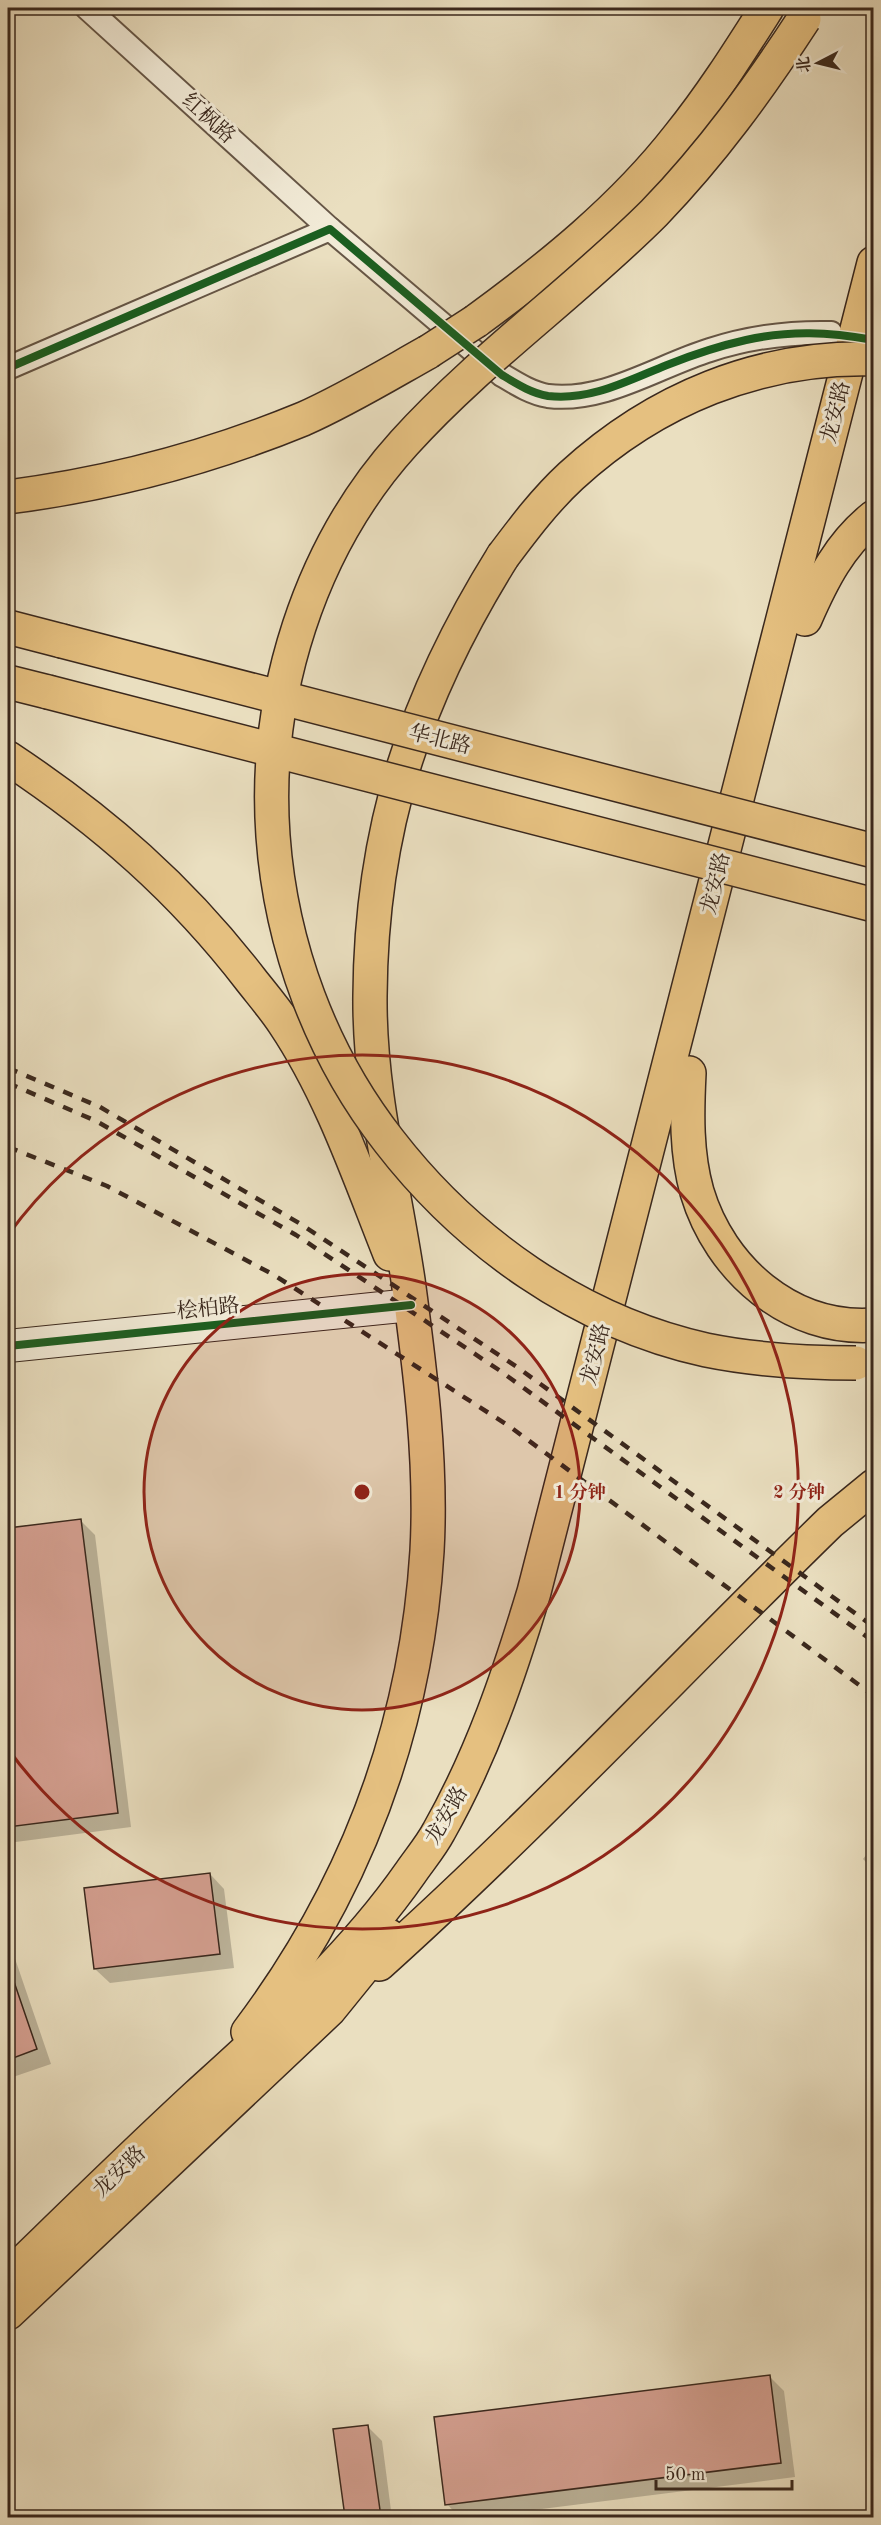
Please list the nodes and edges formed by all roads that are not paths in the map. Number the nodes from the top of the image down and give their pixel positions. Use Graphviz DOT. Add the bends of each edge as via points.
graph roads {
  1 [pos="87,8"];
  2 [pos="767,8"];
  3 [pos="807,13"];
  4 [pos="330,229"];
  5 [pos="873,263"];
  6 [pos="831,333"];
  7 [pos="873,351"];
  8 [pos="873,359"];
  9 [pos="8,368"];
  10 [pos="8,497"];
  11 [pos="873,517"];
  12 [pos="805,619"];
  13 [pos="8,627"];
  14 [pos="8,682"];
  15 [pos="8,758"];
  16 [pos="873,850"];
  17 [pos="873,905"];
  18 [pos="689,1073"];
  19 [pos="411,1305"];
  20 [pos="867,1326"];
  21 [pos="8,1346"];
  22 [pos="873,1362"];
  23 [pos="873,1486"];
  24 [pos="329,2010"];
  25 [pos="198,2096"];
  26 [pos="8,2277"];
  27 [pos="8,2313"];
  1 -- 4 [label="street, 红枫路"];
  2 -- 10 [label="highway, bridge" via="708,99 651,169 581,238 516,292 428,352 304,418 228,448 140,473"];
  3 -- 22 [label="highway, bridge" via="735,121 660,205 587,276 443,403 372,482 322,569 303,615 278,714 272,811 275,865 284,914 321,1028 380,1130 442,1203 526,1272 614,1320 663,1338 755,1358 803,1363"];
  4 -- 6 [label="street, 红枫路" via="502,375 546,396 585,395 608,389 745,340 775,334"];
  4 -- 9 [label="street"];
  5 -- 25 [label="highway, 龙安路" via="540,1569 505,1688 474,1764 438,1833 393,1898 313,1989"];
  7 -- 12 [label="highway, 龙安路"];
  8 -- 19 [label="highway, bridge" via="816,361 734,377 694,393 612,442 570,476 534,515 503,556 448,652 405,755 390,810 372,938 372,1051 378,1112"];
  11 -- 12 [label="highway" via="855,532 836,558"];
  12 -- 18 [label="highway, 龙安路"];
  13 -- 16 [label="highway, 华北路, bridge"];
  14 -- 17 [label="highway, bridge"];
  15 -- 19 [label="highway" via="112,833 161,878 211,929 284,1023 345,1141"];
  18 -- 20 [label="highway" via="689,1153 697,1192 713,1230 733,1261 759,1288 786,1306 821,1321"];
  18 -- 24 [label="highway, 龙安路" via="556,1597 526,1695 493,1773 454,1845 408,1911"];
  19 -- 21 [label="street, 桧柏路"];
  19 -- 25 [label="highway" via="426,1471 427,1547 421,1619 388,1767 333,1897 294,1967"];
  23 -- 24 [label="highway" via="830,1522 452,1899"];
  24 -- 27 [label="highway, 龙安路"];
  25 -- 26 [label="highway, 龙安路"];
}
